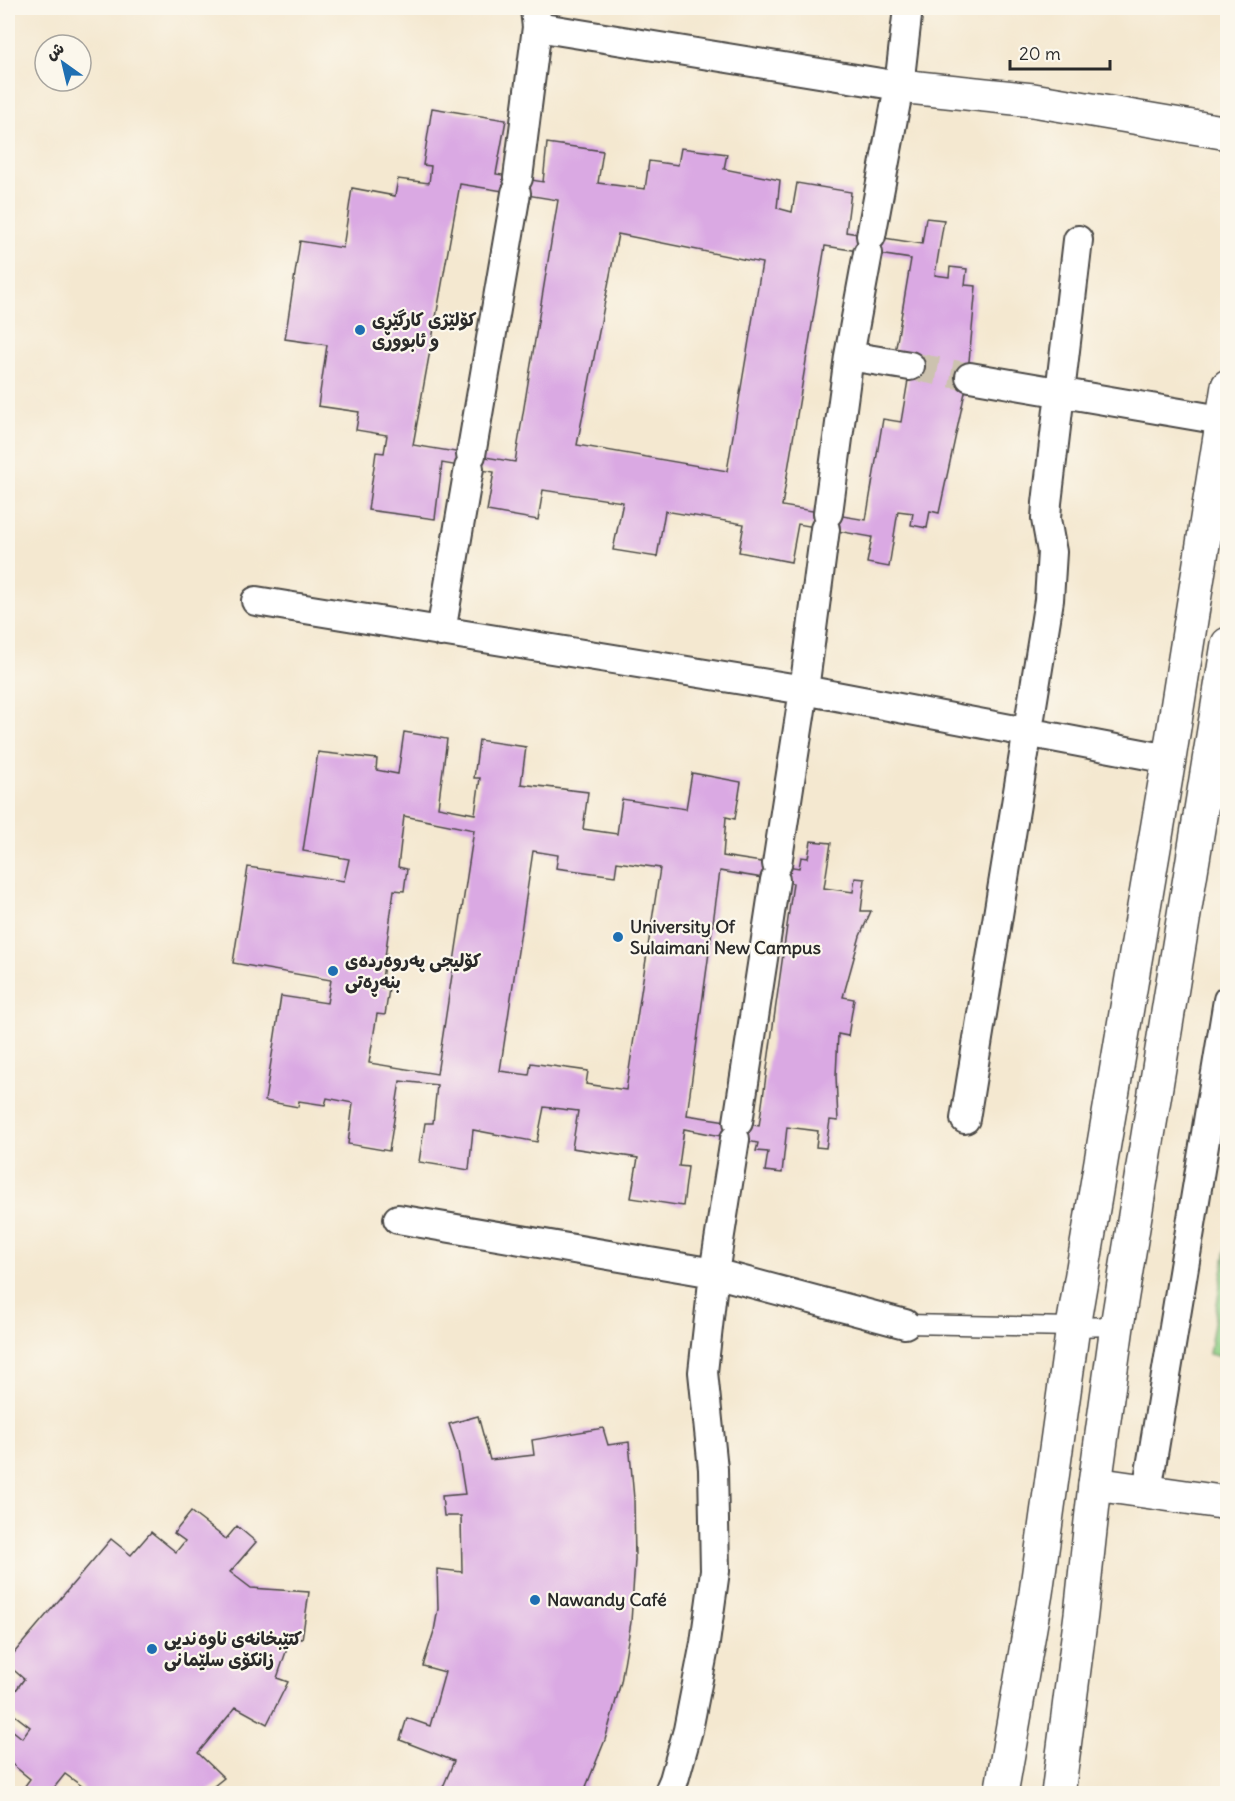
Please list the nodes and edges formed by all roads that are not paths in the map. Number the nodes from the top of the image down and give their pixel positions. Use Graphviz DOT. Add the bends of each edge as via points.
graph roads {
  1 [pos="908,8"];
  2 [pos="536,17"];
  3 [pos="899,86"];
  4 [pos="1227,133"];
  5 [pos="1078,240"];
  6 [pos="849,356"];
  7 [pos="910,366"];
  8 [pos="970,377"];
  9 [pos="1227,386"];
  10 [pos="1060,392"];
  11 [pos="1221,420"];
  12 [pos="256,602"];
  13 [pos="441,632"];
  14 [pos="1227,644"];
  15 [pos="804,690"];
  16 [pos="1029,733"];
  17 [pos="1169,759"];
  18 [pos="1227,1000"];
  19 [pos="1225,1037"];
  20 [pos="965,1119"];
  21 [pos="398,1219"];
  22 [pos="714,1273"];
  23 [pos="905,1324"];
  24 [pos="1117,1326"];
  25 [pos="1073,1327"];
  26 [pos="1095,1484"];
  27 [pos="1148,1491"];
  28 [pos="1227,1503"];
  29 [pos="668,1794"];
  30 [pos="1001,1794"];
  31 [pos="1058,1794"];
  1 -- 3 [label="street"];
  2 -- 3 [label="street"];
  2 -- 13 [label="street" via="517,186"];
  3 -- 4 [label="street" via="1033,100"];
  3 -- 6 [label="street"];
  5 -- 10 [label="street"];
  6 -- 7 [label="street"];
  6 -- 15 [label="street"];
  8 -- 10 [label="street"];
  9 -- 11 [label="street"];
  10 -- 11 [label="street"];
  10 -- 16 [label="street" via="1046,511 1052,552 1049,600"];
  11 -- 17 [label="street"];
  12 -- 13 [label="street"];
  13 -- 15 [label="street"];
  14 -- 24 [label="street"];
  15 -- 16 [label="street"];
  15 -- 22 [label="street"];
  16 -- 17 [label="street"];
  16 -- 20 [label="street"];
  17 -- 25 [label="street"];
  18 -- 19 [label="street"];
  19 -- 27 [label="street"];
  21 -- 22 [label="street"];
  22 -- 23 [label="street"];
  22 -- 29 [label="street" via="703,1372 713,1469 715,1571 688,1730"];
  23 -- 25 [label="lane"];
  24 -- 25 [label="lane"];
  24 -- 26 [label="street"];
  25 -- 30 [label="street" via="1036,1593"];
  26 -- 27 [label="street"];
  26 -- 31 [label="street"];
  27 -- 28 [label="street"];
}
